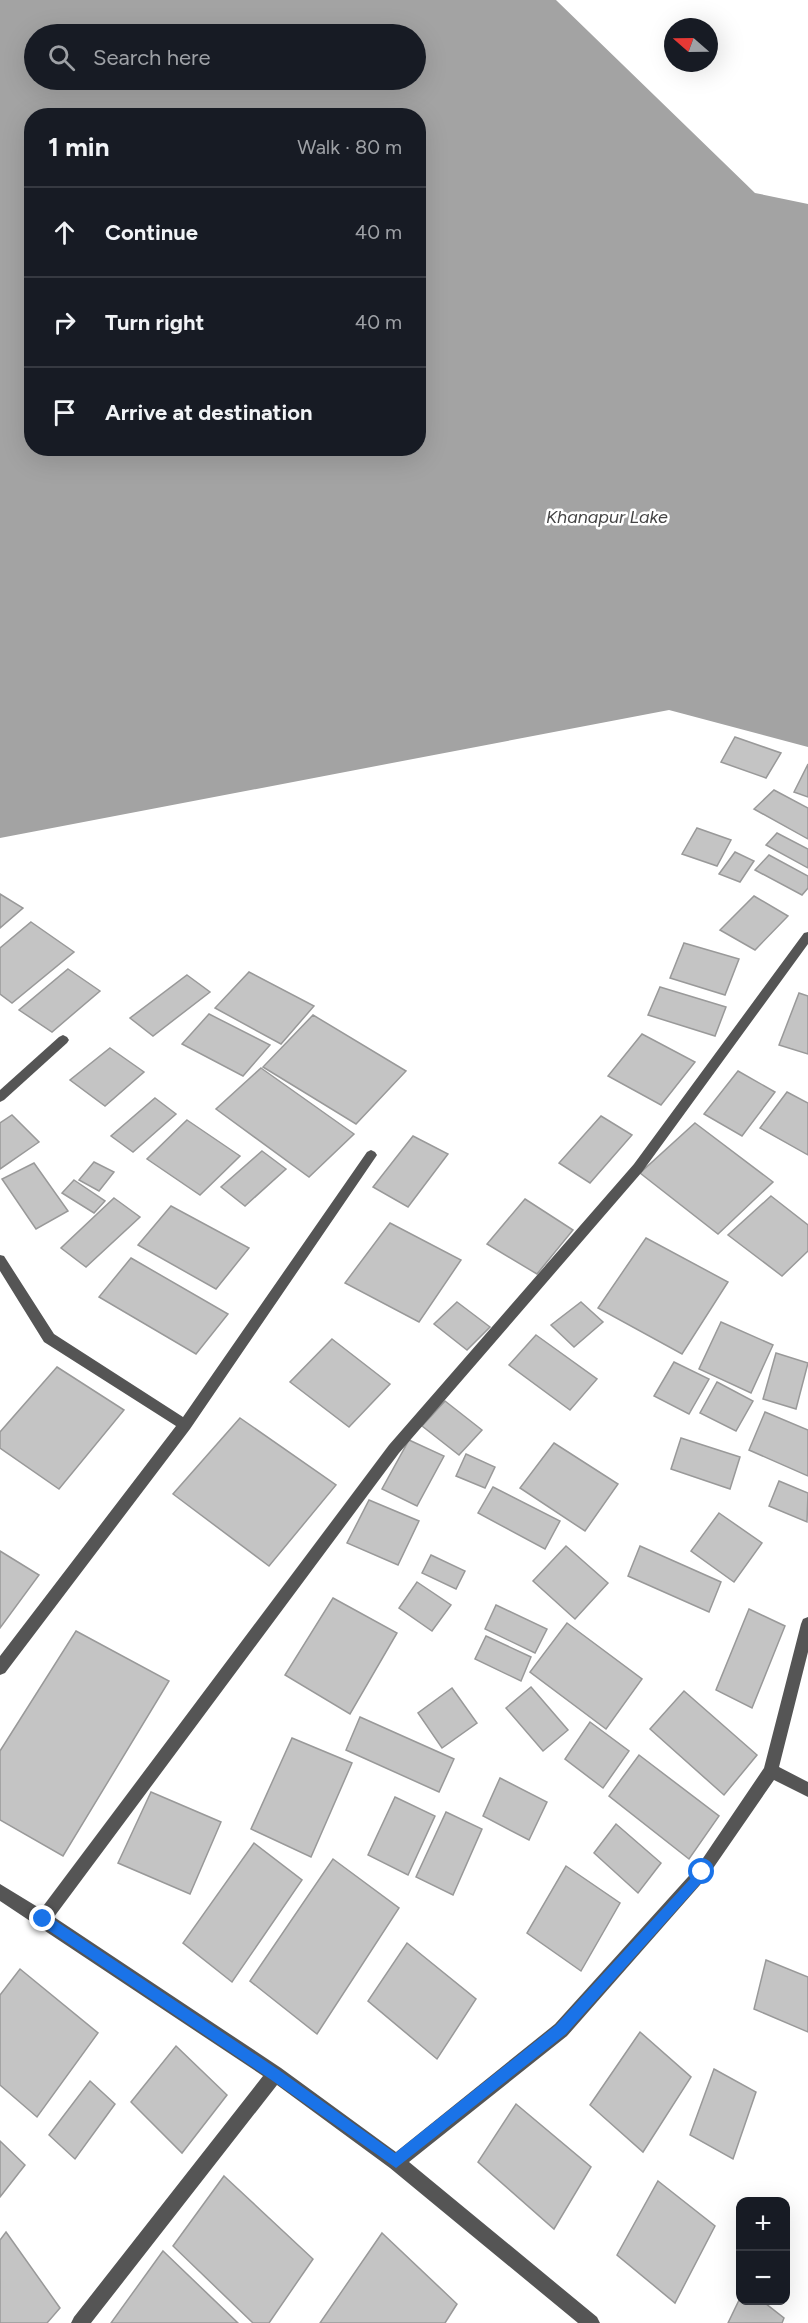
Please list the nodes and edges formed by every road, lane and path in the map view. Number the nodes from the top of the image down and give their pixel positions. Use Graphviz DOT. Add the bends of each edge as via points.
graph roads {
  1 [pos="808,936"];
  2 [pos="63,1040"];
  3 [pos="0,1097"];
  4 [pos="371,1155"];
  5 [pos="0,1260"];
  6 [pos="185,1425"];
  7 [pos="808,1624"];
  8 [pos="0,1668"];
  9 [pos="771,1771"];
  10 [pos="808,1790"];
  11 [pos="0,1892"];
  12 [pos="43,1919"];
  13 [pos="275,2074"];
  14 [pos="396,2162"];
  15 [pos="80,2323"];
  16 [pos="591,2323"];
  1 -- 12 [label="street" via="638,1168 394,1449"];
  2 -- 3 [label="street"];
  4 -- 6 [label="street"];
  5 -- 6 [label="street" via="49,1338"];
  6 -- 8 [label="street"];
  7 -- 9 [label="street"];
  9 -- 10 [label="street"];
  9 -- 14 [label="street" via="702,1872 561,2030"];
  11 -- 12 [label="street"];
  12 -- 13 [label="street"];
  13 -- 14 [label="street"];
  13 -- 15 [label="street"];
  14 -- 16 [label="street"];
}
